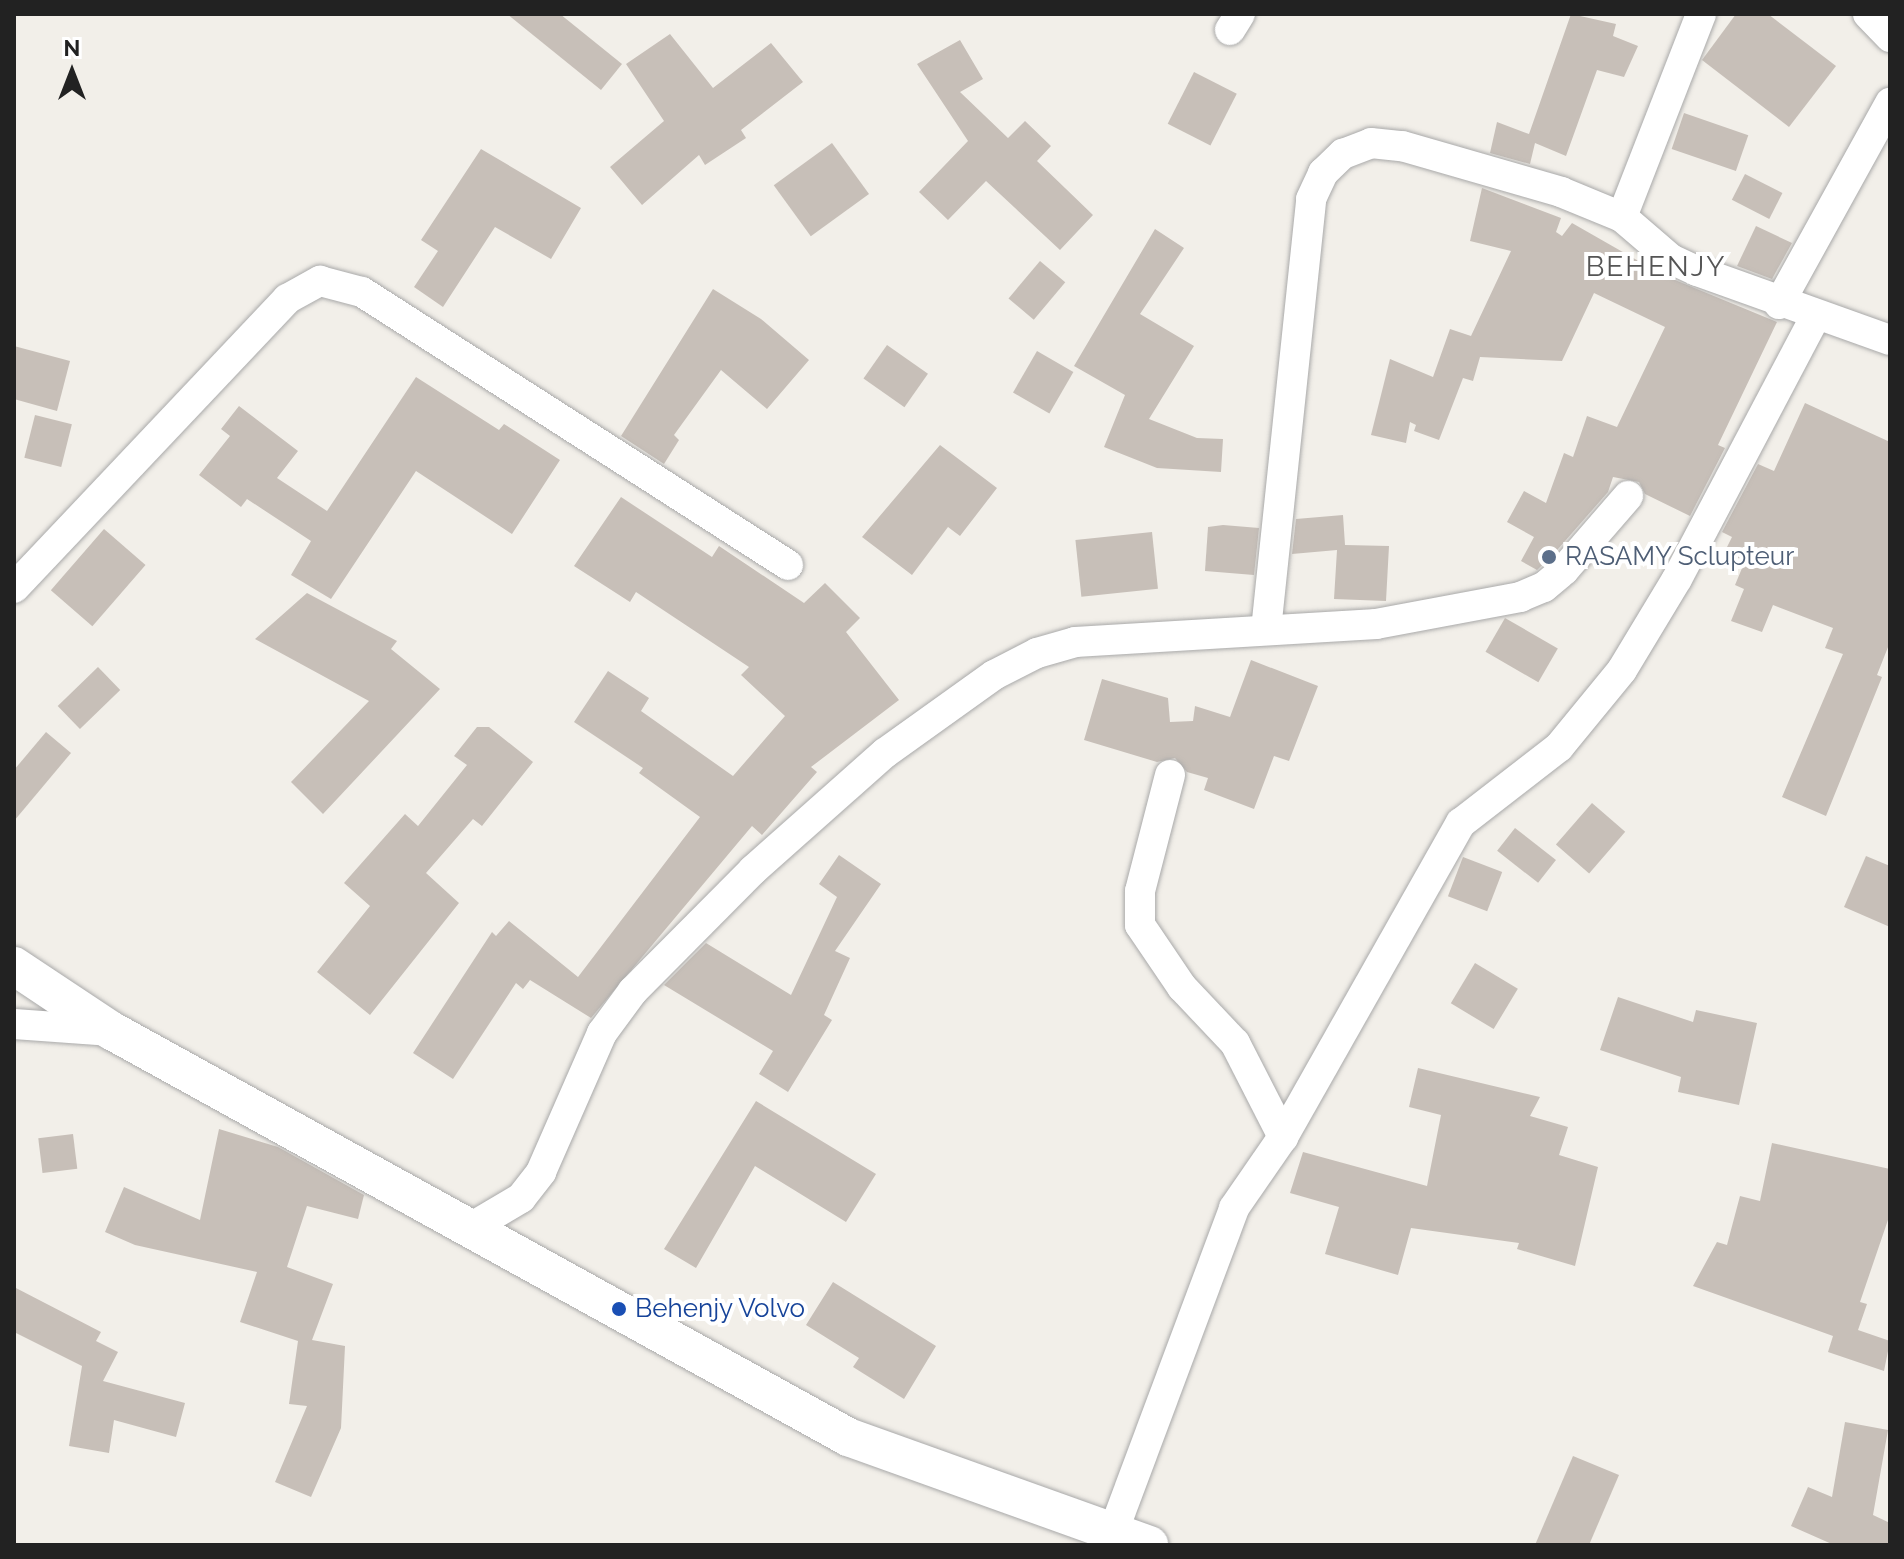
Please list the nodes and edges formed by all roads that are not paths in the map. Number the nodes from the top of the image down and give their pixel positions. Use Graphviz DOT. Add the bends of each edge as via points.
graph roads {
  1 [pos="1701,14"];
  2 [pos="1868,14"];
  3 [pos="1890,37"];
  4 [pos="1890,103"];
  5 [pos="1622,217"];
  6 [pos="1779,304"];
  7 [pos="1816,315"];
  8 [pos="1890,340"];
  9 [pos="1628,496"];
  10 [pos="788,565"];
  11 [pos="14,588"];
  12 [pos="1266,630"];
  13 [pos="1170,775"];
  14 [pos="14,966"];
  15 [pos="14,1024"];
  16 [pos="112,1031"];
  17 [pos="1283,1137"];
  18 [pos="472,1227"];
  19 [pos="1112,1535"];
  20 [pos="1149,1545"];
  1 -- 5 [label="street"];
  2 -- 3 [label="street"];
  4 -- 6 [label="street"];
  5 -- 6 [label="street" via="1671,259"];
  5 -- 12 [label="street" via="1561,192 1402,146 1371,143 1343,154 1323,173 1311,199"];
  6 -- 7 [label="street"];
  7 -- 8 [label="street"];
  7 -- 17 [label="street" via="1622,670 1559,747 1461,823"];
  9 -- 12 [label="street" via="1564,570 1520,597 1432,617"];
  10 -- 11 [label="street" via="362,292 320,281 287,299"];
  12 -- 18 [label="street" via="1075,642 1037,653 941,709 753,870 633,991 602,1033 541,1172 521,1198"];
  13 -- 17 [label="street" via="1140,891 1140,925 1182,987 1235,1043"];
  14 -- 16 [label="street"];
  15 -- 16 [label="street"];
  16 -- 18 [label="street"];
  17 -- 19 [label="street" via="1234,1208"];
  18 -- 19 [label="street" via="612,1311 848,1437"];
  19 -- 20 [label="street"];
}
